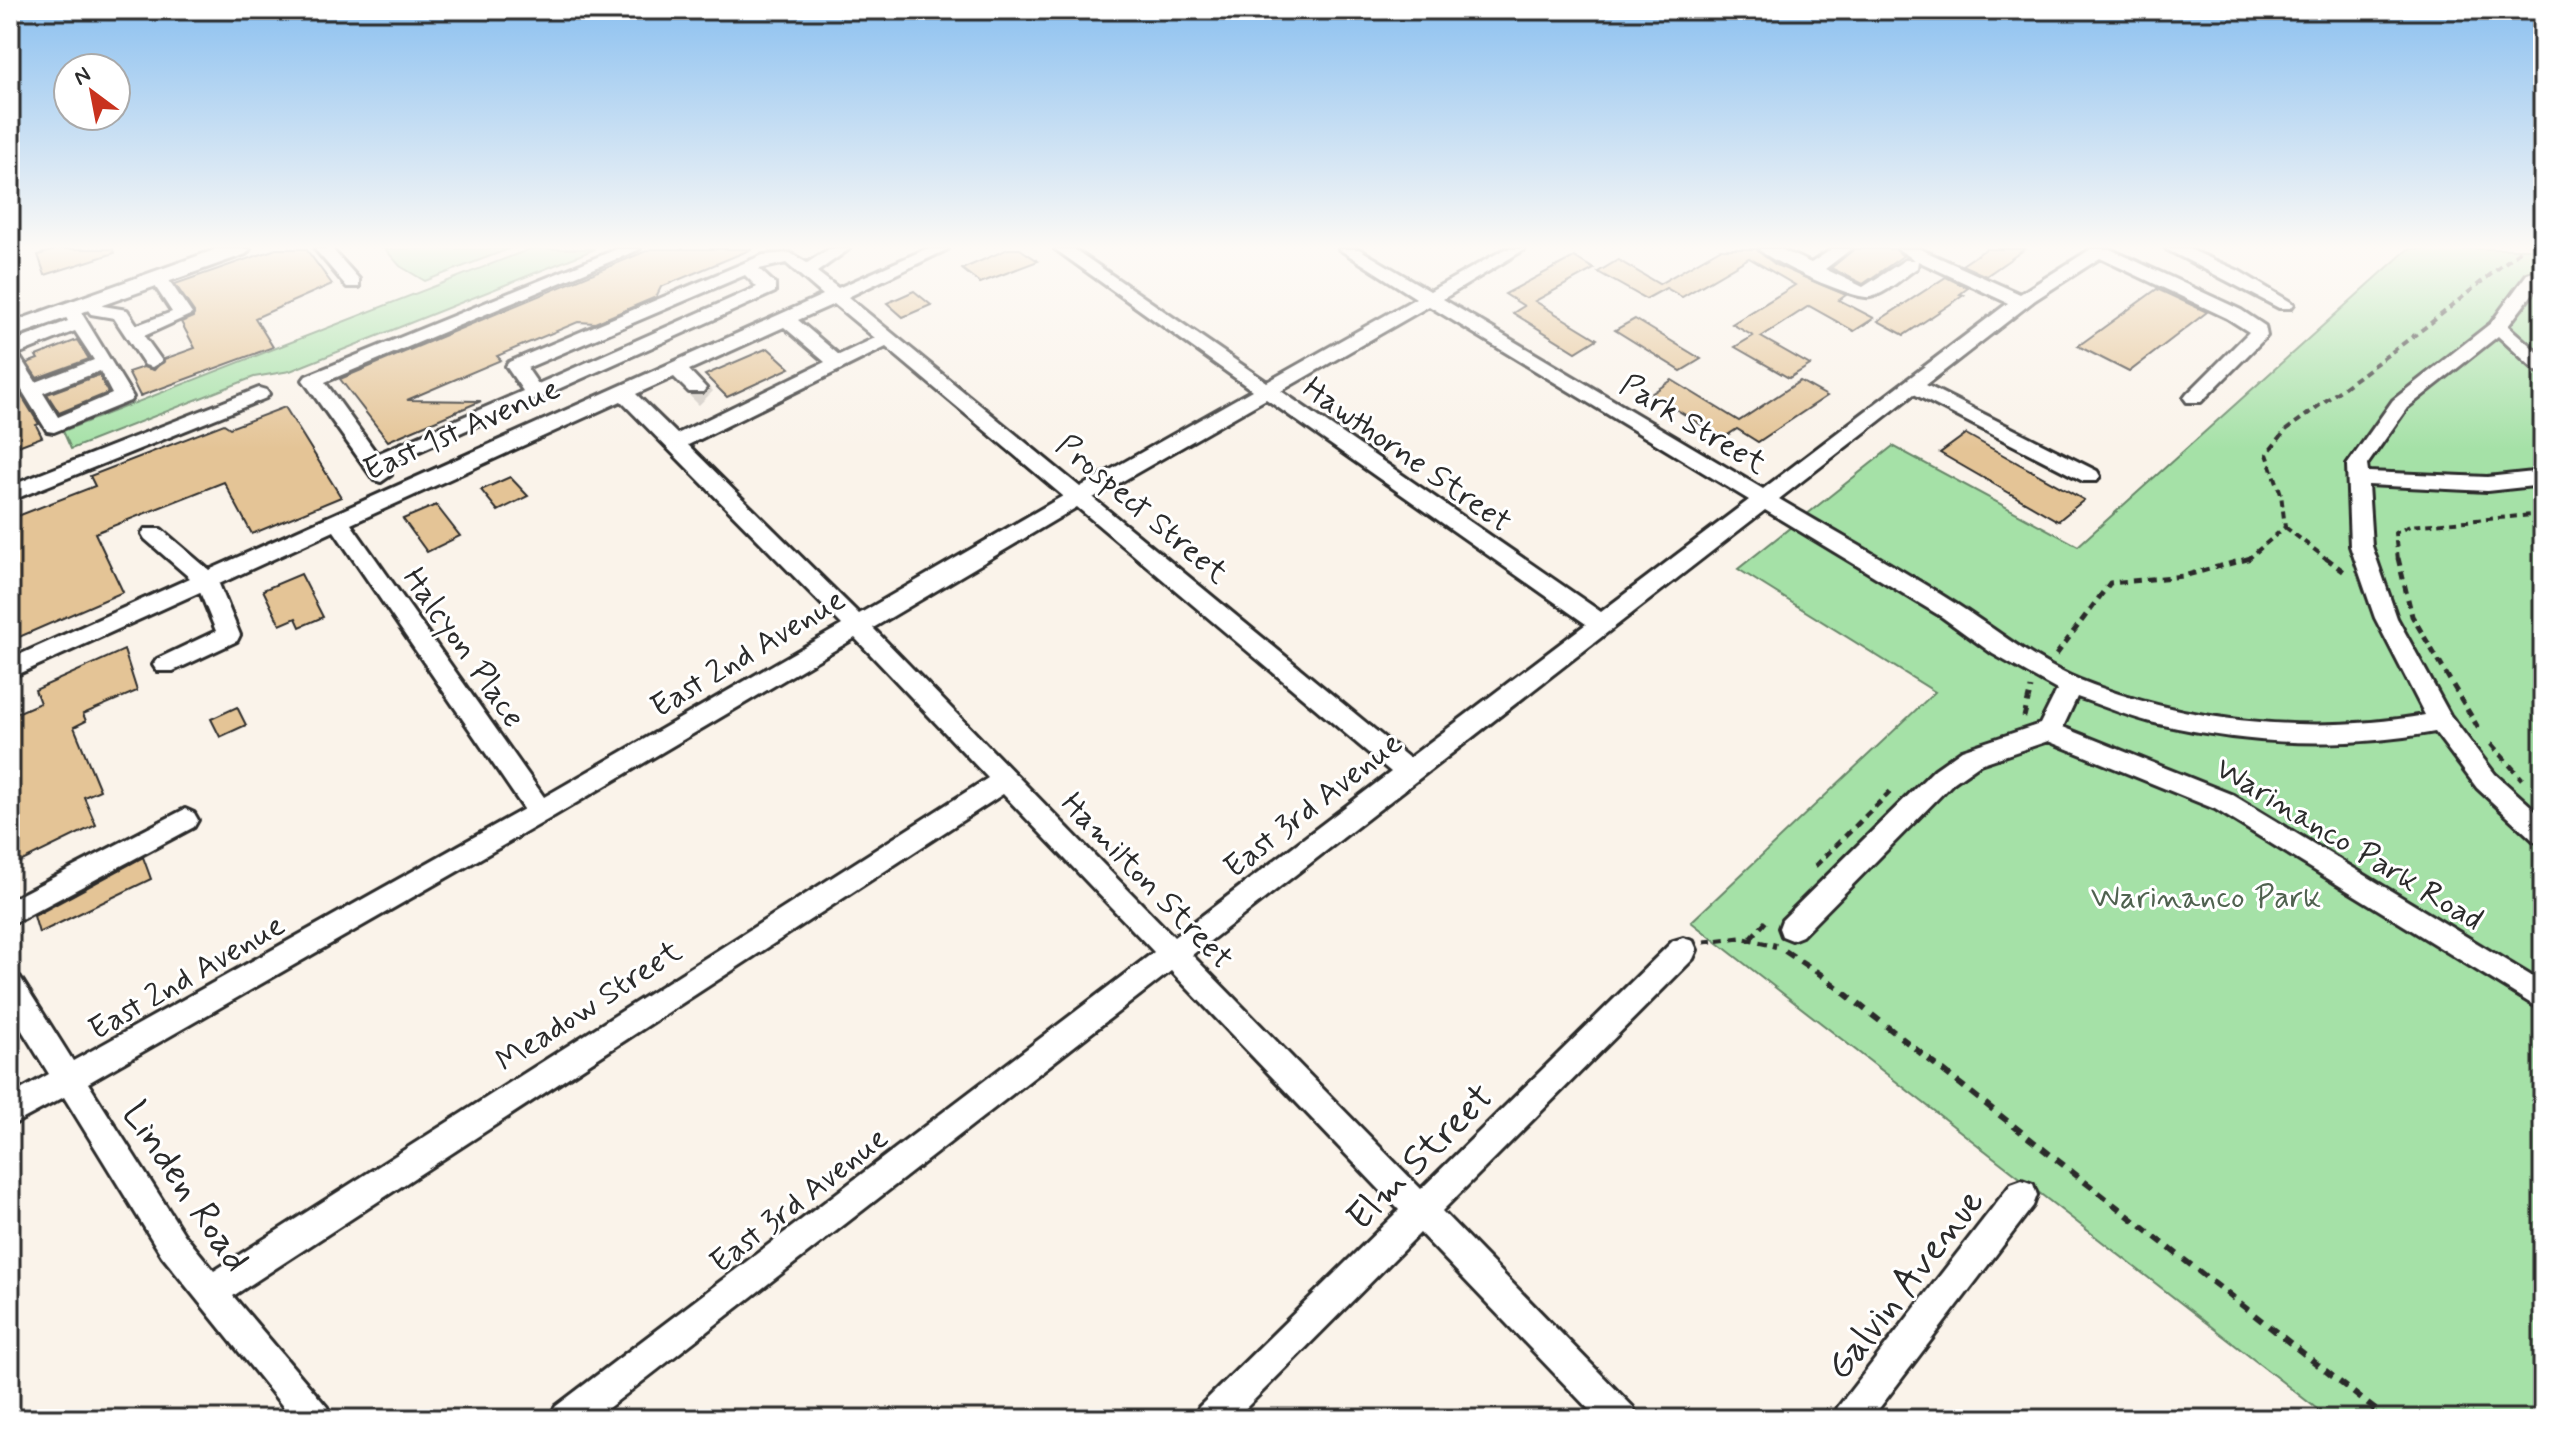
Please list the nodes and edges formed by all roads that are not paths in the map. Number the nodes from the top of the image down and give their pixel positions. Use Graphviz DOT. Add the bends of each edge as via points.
graph roads {
  1 [pos="66,316"];
  2 [pos="73,316"];
  3 [pos="82,316"];
  4 [pos="121,316"];
  5 [pos="179,316"];
  6 [pos="469,316"];
  7 [pos="635,316"];
  8 [pos="707,316"];
  9 [pos="790,316"];
  10 [pos="860,316"];
  11 [pos="1158,316"];
  12 [pos="1401,316"];
  13 [pos="1458,316"];
  14 [pos="2003,316"];
  15 [pos="2237,316"];
  16 [pos="2506,316"];
  17 [pos="785,318"];
  18 [pos="2498,327"];
  19 [pos="10,331"];
  20 [pos="134,333"];
  21 [pos="888,339"];
  22 [pos="10,350"];
  23 [pos="10,356"];
  24 [pos="152,361"];
  25 [pos="105,362"];
  26 [pos="838,364"];
  27 [pos="676,367"];
  28 [pos="2543,367"];
  29 [pos="1913,386"];
  30 [pos="30,391"];
  31 [pos="623,392"];
  32 [pos="1267,392"];
  33 [pos="534,393"];
  34 [pos="259,394"];
  35 [pos="2194,398"];
  36 [pos="725,418"];
  37 [pos="673,444"];
  38 [pos="373,464"];
  39 [pos="2090,476"];
  40 [pos="2357,478"];
  41 [pos="2543,478"];
  42 [pos="393,493"];
  43 [pos="10,494"];
  44 [pos="1080,496"];
  45 [pos="1764,500"];
  46 [pos="337,519"];
  47 [pos="153,534"];
  48 [pos="206,580"];
  49 [pos="1602,624"];
  50 [pos="856,625"];
  51 [pos="165,665"];
  52 [pos="10,669"];
  53 [pos="2070,686"];
  54 [pos="2441,722"];
  55 [pos="2049,731"];
  56 [pos="1409,772"];
  57 [pos="1005,780"];
  58 [pos="540,812"];
  59 [pos="185,820"];
  60 [pos="2543,833"];
  61 [pos="10,913"];
  62 [pos="1782,922"];
  63 [pos="1683,950"];
  64 [pos="1172,955"];
  65 [pos="10,986"];
  66 [pos="2543,998"];
  67 [pos="68,1080"];
  68 [pos="10,1112"];
  69 [pos="2022,1195"];
  70 [pos="1420,1211"];
  71 [pos="210,1292"];
  72 [pos="315,1419"];
  73 [pos="567,1419"];
  74 [pos="1211,1419"];
  75 [pos="1621,1419"];
  76 [pos="1850,1419"];
  1 -- 19 [label="main road"];
  2 -- 22 [label="street"];
  3 -- 25 [label="street"];
  4 -- 20 [label="street"];
  5 -- 20 [label="street"];
  6 -- 38 [label="street" via="313,380"];
  7 -- 33 [label="street" via="516,366"];
  8 -- 33 [label="street"];
  9 -- 17 [label="street, East 1st Avenue"];
  10 -- 21 [label="street, Prospect Street"];
  11 -- 32 [label="street, Hawthorne Street"];
  12 -- 32 [label="street, East 2nd Avenue"];
  13 -- 45 [label="street, Park Street"];
  14 -- 29 [label="street, East 3rd Avenue"];
  15 -- 35 [label="street" via="2258,330 2258,336"];
  16 -- 18 [label="street"];
  17 -- 26 [label="street"];
  17 -- 27 [label="street, East 1st Avenue"];
  18 -- 28 [label="street"];
  18 -- 40 [label="street" via="2400,404 2357,465"];
  20 -- 24 [label="street"];
  21 -- 26 [label="street"];
  21 -- 44 [label="street, Prospect Street"];
  23 -- 30 [label="street"];
  25 -- 30 [label="street"];
  25 -- 30 [label="street" via="123,397 60,425 50,424"];
  26 -- 36 [label="street"];
  27 -- 31 [label="street, East 1st Avenue"];
  27 -- 36 [label="street"];
  29 -- 39 [label="street"];
  29 -- 45 [label="street, East 3rd Avenue"];
  31 -- 37 [label="street, Hamilton Street"];
  31 -- 42 [label="street, East 1st Avenue"];
  32 -- 44 [label="street, East 2nd Avenue"];
  32 -- 49 [label="street, Hawthorne Street"];
  33 -- 38 [label="street"];
  34 -- 43 [label="street"];
  36 -- 37 [label="street"];
  37 -- 50 [label="street, Hamilton Street"];
  38 -- 42 [label="street"];
  40 -- 41 [label="street" via="2487,484"];
  40 -- 54 [label="street" via="2361,546 2386,618"];
  42 -- 46 [label="street, East 1st Avenue"];
  44 -- 50 [label="street, East 2nd Avenue"];
  44 -- 56 [label="street, Prospect Street"];
  45 -- 49 [label="street, East 3rd Avenue"];
  45 -- 53 [label="street"];
  46 -- 48 [label="street, East 1st Avenue"];
  46 -- 58 [label="street, Halcyon Place"];
  47 -- 48 [label="street"];
  48 -- 51 [label="street" via="229,635"];
  48 -- 52 [label="street, East 1st Avenue"];
  49 -- 56 [label="street, East 3rd Avenue"];
  50 -- 57 [label="street, Hamilton Street"];
  50 -- 58 [label="street, East 2nd Avenue"];
  53 -- 54 [label="street" via="2158,715 2291,735 2389,731"];
  53 -- 55 [label="street"];
  54 -- 60 [label="street" via="2486,781"];
  55 -- 62 [label="street" via="1971,757 1944,776"];
  55 -- 66 [label="street, Warinanco Park Road" via="2224,802"];
  56 -- 64 [label="street, East 3rd Avenue"];
  57 -- 64 [label="street, Hamilton Street"];
  57 -- 71 [label="street, Meadow Street"];
  58 -- 67 [label="street, East 2nd Avenue"];
  59 -- 61 [label="street"];
  63 -- 70 [label="street, Elm Street"];
  64 -- 70 [label="street, Hamilton Street"];
  64 -- 73 [label="street, East 3rd Avenue"];
  65 -- 67 [label="street, Linden Road"];
  67 -- 68 [label="street, East 2nd Avenue"];
  67 -- 71 [label="street, Linden Road" via="173,1245"];
  69 -- 76 [label="street, Galvin Avenue"];
  70 -- 74 [label="street, Elm Street"];
  70 -- 75 [label="street, Hamilton Street"];
  71 -- 72 [label="street, Linden Road"];
}
